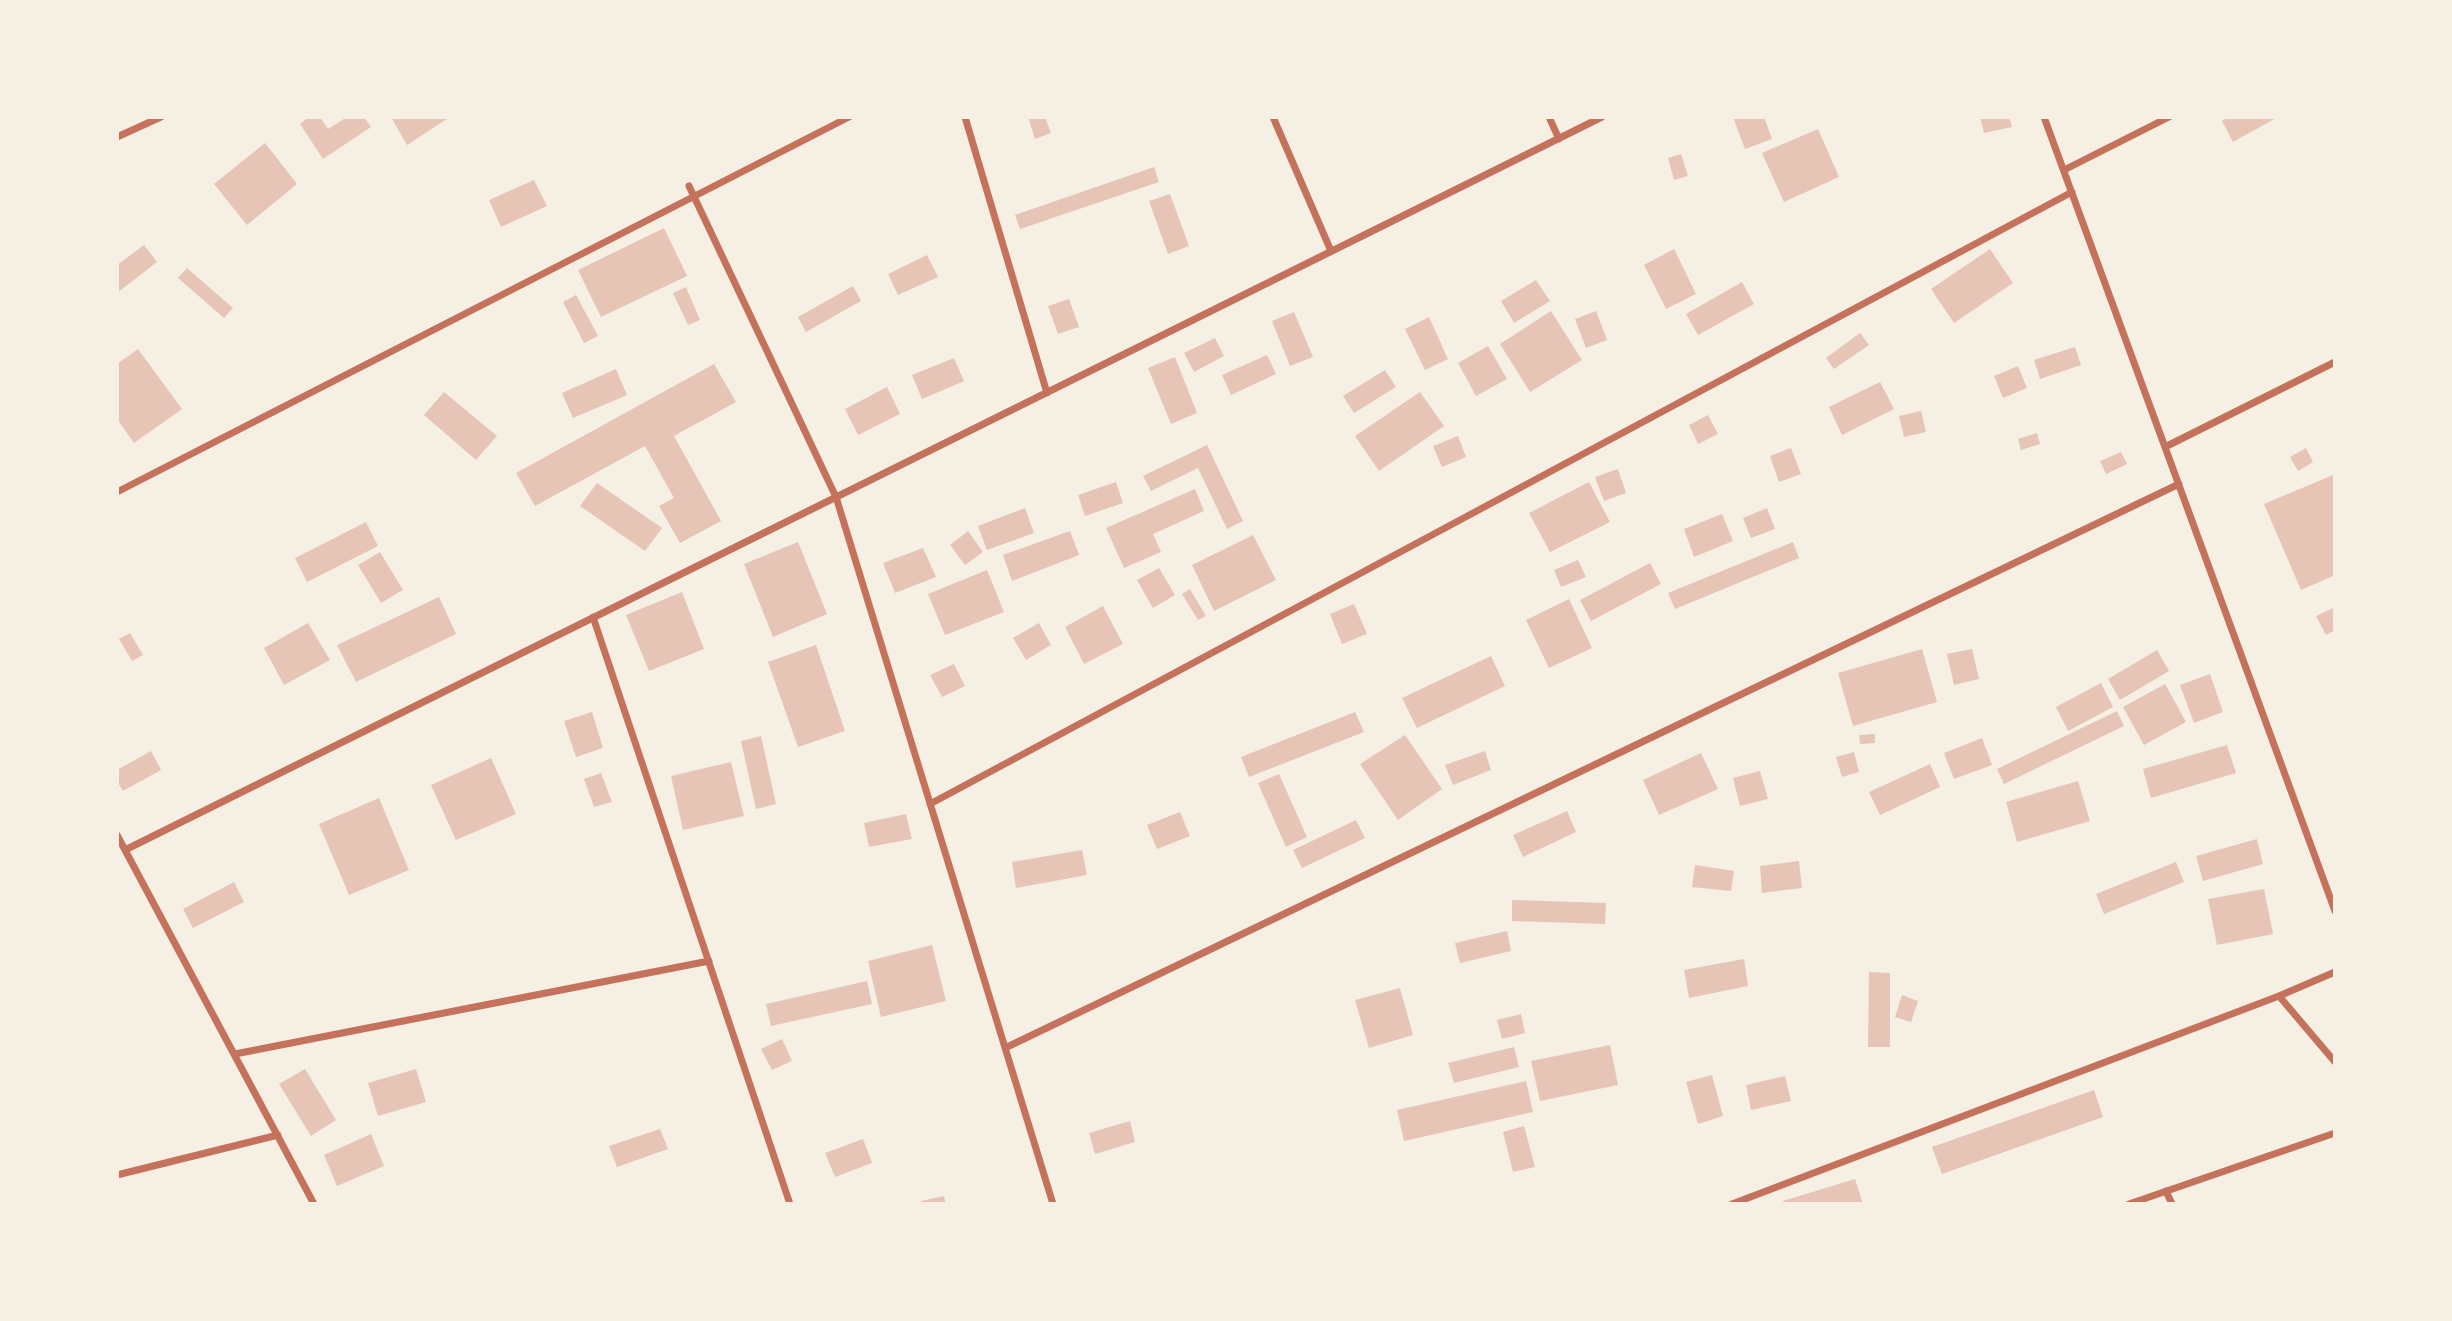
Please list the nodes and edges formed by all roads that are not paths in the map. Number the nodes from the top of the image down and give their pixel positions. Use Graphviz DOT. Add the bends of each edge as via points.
graph roads {
  1 [pos="161,117"];
  2 [pos="849,117"];
  3 [pos="965,117"];
  4 [pos="1273,117"];
  5 [pos="1549,117"];
  6 [pos="1602,117"];
  7 [pos="2044,117"];
  8 [pos="2169,117"];
  9 [pos="117,137"];
  10 [pos="1559,139"];
  11 [pos="2064,170"];
  12 [pos="690,186"];
  13 [pos="2072,192"];
  14 [pos="694,197"];
  15 [pos="1331,251"];
  16 [pos="2335,362"];
  17 [pos="1047,393"];
  18 [pos="2165,447"];
  19 [pos="2179,484"];
  20 [pos="117,492"];
  21 [pos="836,497"];
  22 [pos="593,617"];
  23 [pos="930,804"];
  24 [pos="117,835"];
  25 [pos="125,850"];
  26 [pos="2335,911"];
  27 [pos="709,961"];
  28 [pos="2335,972"];
  29 [pos="2278,996"];
  30 [pos="1005,1048"];
  31 [pos="235,1054"];
  32 [pos="2335,1062"];
  33 [pos="2335,1133"];
  34 [pos="278,1135"];
  35 [pos="117,1175"];
  36 [pos="2166,1191"];
  37 [pos="314,1204"];
  38 [pos="790,1204"];
  39 [pos="1053,1204"];
  40 [pos="1732,1204"];
  41 [pos="2129,1204"];
  42 [pos="2172,1204"];
  1 -- 9 [label="street"];
  2 -- 14 [label="street"];
  3 -- 17 [label="street"];
  4 -- 15 [label="street"];
  5 -- 10 [label="street"];
  6 -- 10 [label="street"];
  7 -- 11 [label="street"];
  8 -- 11 [label="street"];
  10 -- 15 [label="street"];
  11 -- 13 [label="street"];
  12 -- 14 [label="street"];
  13 -- 18 [label="street"];
  13 -- 23 [label="street"];
  14 -- 20 [label="street"];
  14 -- 21 [label="street"];
  15 -- 17 [label="street"];
  16 -- 18 [label="street"];
  17 -- 21 [label="street"];
  18 -- 19 [label="street"];
  19 -- 26 [label="street"];
  19 -- 30 [label="street"];
  21 -- 22 [label="street"];
  21 -- 23 [label="street"];
  22 -- 25 [label="street"];
  22 -- 27 [label="street"];
  23 -- 30 [label="street"];
  24 -- 25 [label="street"];
  25 -- 31 [label="street"];
  27 -- 31 [label="street"];
  27 -- 38 [label="street"];
  28 -- 29 [label="street"];
  29 -- 32 [label="street"];
  29 -- 40 [label="street"];
  30 -- 39 [label="street"];
  31 -- 34 [label="street"];
  33 -- 36 [label="street"];
  34 -- 35 [label="street"];
  34 -- 37 [label="street"];
  36 -- 41 [label="street"];
  36 -- 42 [label="street"];
}
